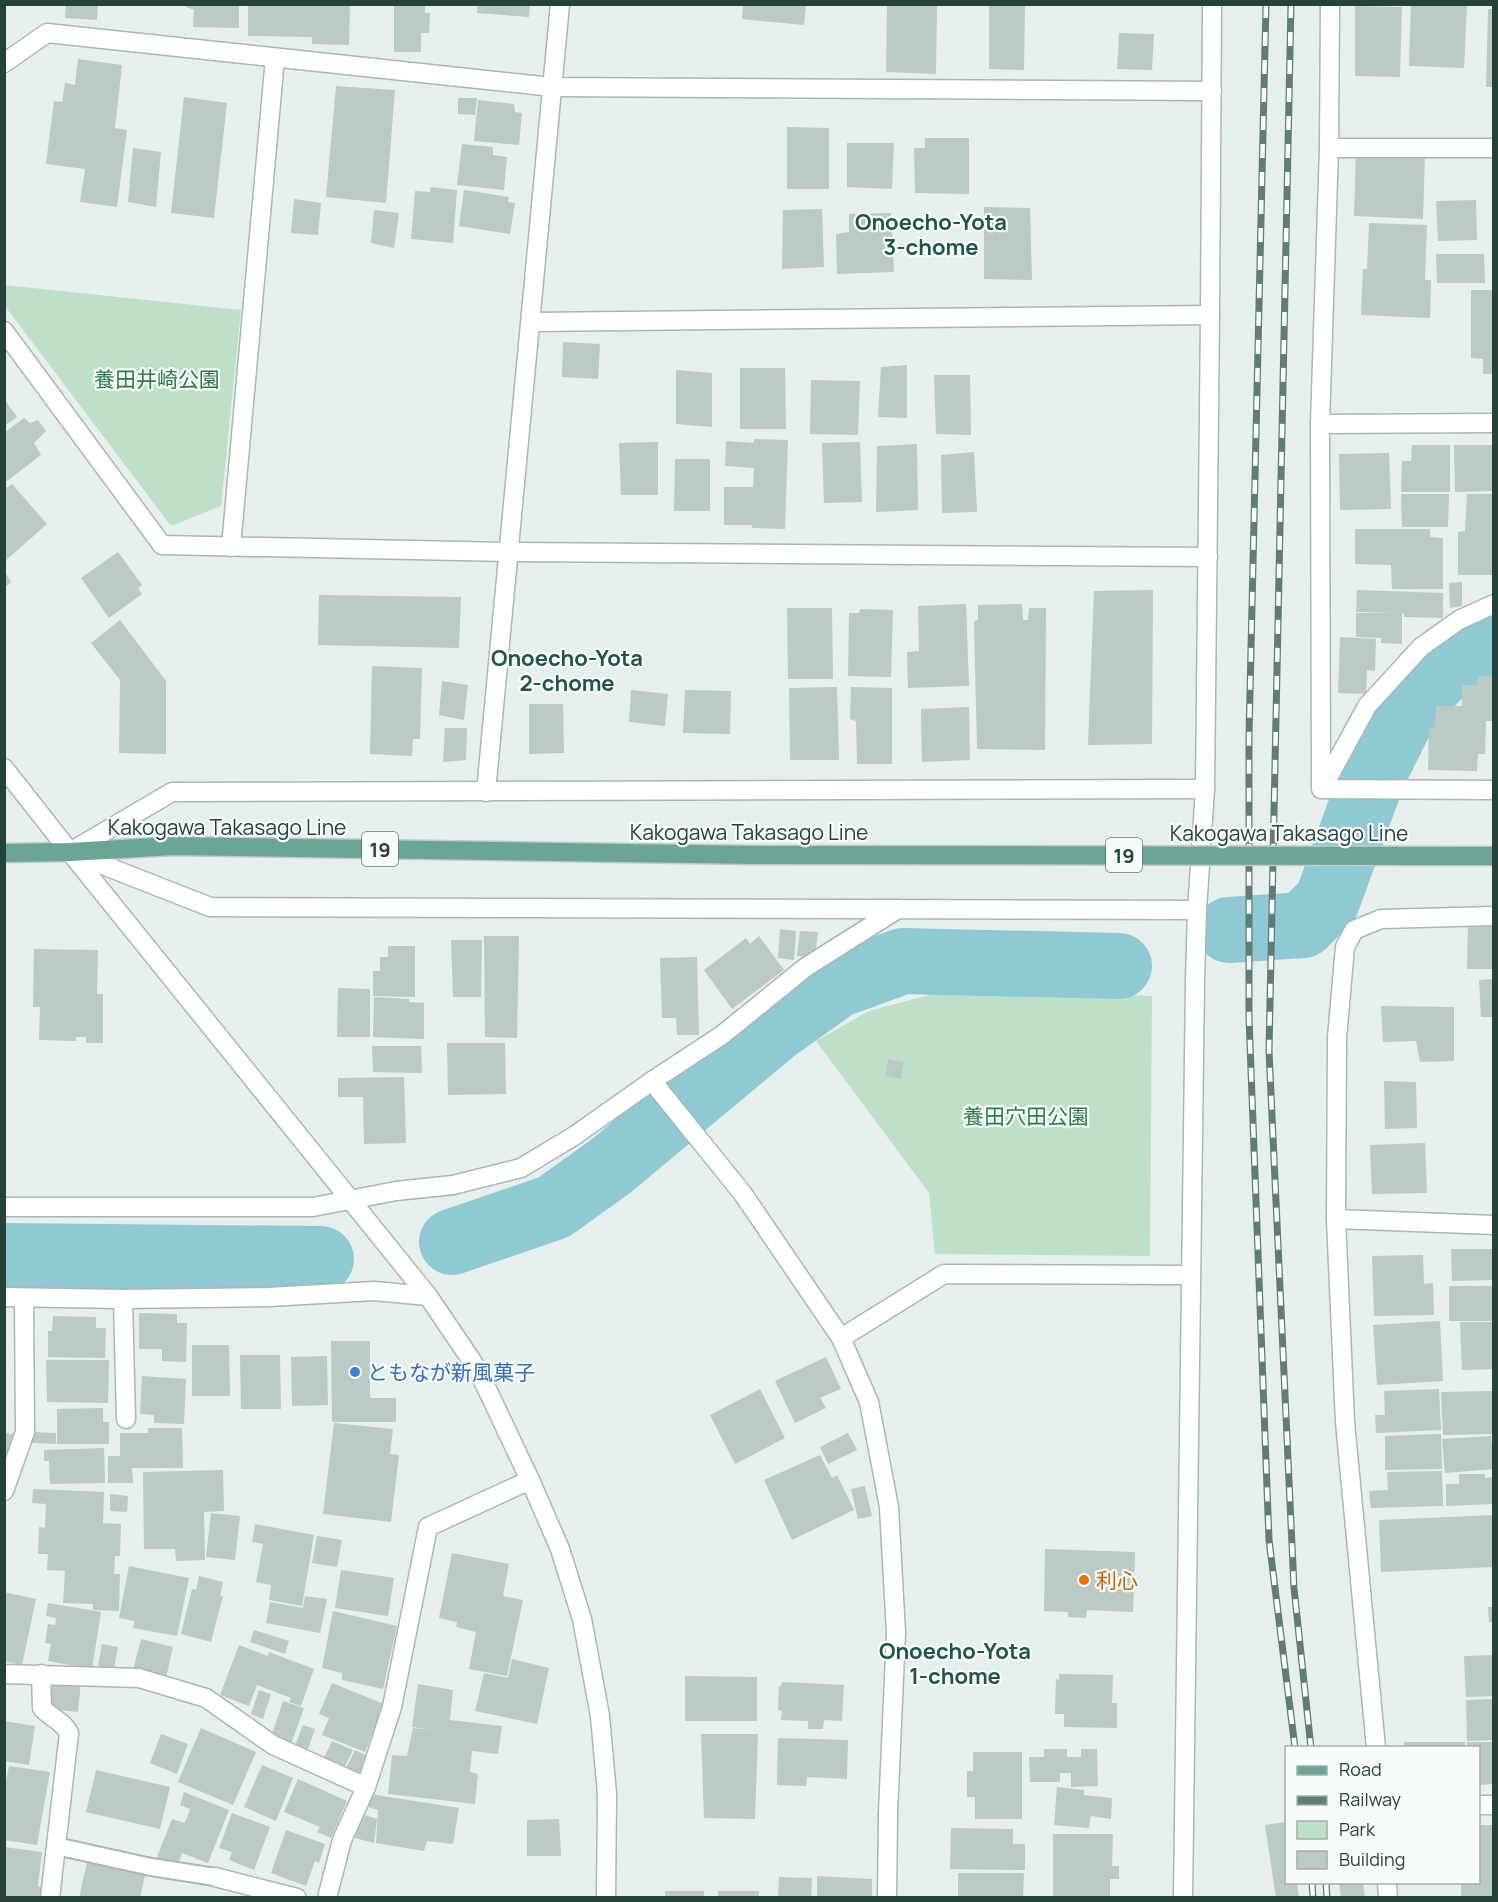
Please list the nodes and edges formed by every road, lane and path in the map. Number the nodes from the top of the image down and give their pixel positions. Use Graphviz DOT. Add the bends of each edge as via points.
graph roads {
  1 [pos="560,4"];
  2 [pos="1212,4"];
  3 [pos="1330,4"];
  4 [pos="275,58"];
  5 [pos="4,63"];
  6 [pos="552,87"];
  7 [pos="1212,92"];
  8 [pos="1329,148"];
  9 [pos="1494,148"];
  10 [pos="1210,315"];
  11 [pos="531,322"];
  12 [pos="4,331"];
  13 [pos="1494,423"];
  14 [pos="1320,424"];
  15 [pos="231,547"];
  16 [pos="509,552"];
  17 [pos="1208,556"];
  18 [pos="1494,604"];
  19 [pos="4,768"];
  20 [pos="1205,789"];
  21 [pos="1321,789"];
  22 [pos="1494,790"];
  23 [pos="486,792"];
  24 [pos="70,852"];
  25 [pos="4,853"];
  26 [pos="1494,856"];
  27 [pos="898,909"];
  28 [pos="1197,910"];
  29 [pos="1494,916"];
  30 [pos="652,1081"];
  31 [pos="351,1200"];
  32 [pos="4,1208"];
  33 [pos="1336,1219"];
  34 [pos="1494,1225"];
  35 [pos="1191,1275"];
  36 [pos="428,1296"];
  37 [pos="4,1298"];
  38 [pos="24,1298"];
  39 [pos="123,1299"];
  40 [pos="841,1338"];
  41 [pos="126,1419"];
  42 [pos="530,1480"];
  43 [pos="4,1491"];
  44 [pos="4,1674"];
  45 [pos="41,1674"];
  46 [pos="1376,1746"];
  47 [pos="366,1787"];
  48 [pos="56,1846"];
  49 [pos="215,1877"];
  50 [pos="50,1898"];
  51 [pos="297,1898"];
  52 [pos="327,1898"];
  53 [pos="606,1898"];
  54 [pos="887,1898"];
  55 [pos="1183,1898"];
  1 -- 6 [label="street"];
  2 -- 7 [label="street"];
  3 -- 8 [label="street"];
  4 -- 5 [label="street" via="47,33"];
  4 -- 6 [label="street"];
  4 -- 15 [label="street"];
  6 -- 7 [label="street"];
  6 -- 11 [label="street"];
  7 -- 10 [label="street"];
  8 -- 9 [label="street"];
  8 -- 14 [label="street"];
  10 -- 11 [label="street"];
  10 -- 17 [label="street"];
  11 -- 16 [label="street"];
  12 -- 15 [label="street" via="162,545"];
  13 -- 14 [label="street"];
  14 -- 21 [label="street"];
  15 -- 16 [label="street"];
  16 -- 17 [label="street"];
  16 -- 23 [label="street"];
  17 -- 20 [label="street"];
  18 -- 21 [label="street" via="1460,620 1421,647 1367,706"];
  19 -- 24 [label="street"];
  20 -- 23 [label="street"];
  20 -- 28 [label="street"];
  21 -- 22 [label="street"];
  23 -- 24 [label="street" via="172,792"];
  24 -- 25 [label="main road, Kakogawa Takasago Line / 19"];
  24 -- 26 [label="main road, Kakogawa Takasago Line / 19, bridge" via="173,846 755,855"];
  24 -- 27 [label="street" via="210,907"];
  24 -- 31 [label="street"];
  27 -- 28 [label="street"];
  27 -- 30 [label="street" via="806,967 722,1035"];
  28 -- 35 [label="street"];
  29 -- 33 [label="street" via="1380,918 1354,930 1345,947 1337,1038"];
  30 -- 31 [label="street" via="520,1168 453,1185"];
  30 -- 40 [label="street" via="743,1194"];
  31 -- 32 [label="street" via="312,1207"];
  31 -- 36 [label="street"];
  33 -- 34 [label="street"];
  33 -- 46 [label="street" via="1346,1422"];
  35 -- 40 [label="street" via="944,1274"];
  35 -- 55 [label="street"];
  36 -- 39 [label="street" via="374,1291"];
  36 -- 42 [label="street" via="478,1370"];
  37 -- 38 [label="street"];
  38 -- 39 [label="street"];
  38 -- 43 [label="street" via="25,1432"];
  39 -- 41 [label="street"];
  40 -- 54 [label="street" via="869,1402 889,1507 896,1633"];
  42 -- 47 [label="street" via="428,1527 392,1707"];
  42 -- 53 [label="street" via="560,1549 582,1619 600,1716 607,1794"];
  44 -- 45 [label="street"];
  45 -- 47 [label="street" via="140,1678 206,1698 273,1744"];
  45 -- 48 [label="street" via="42,1708 65,1724 69,1733"];
  47 -- 52 [label="street" via="342,1840"];
  48 -- 49 [label="lane"];
  48 -- 50 [label="street"];
  49 -- 51 [label="street"];
}
